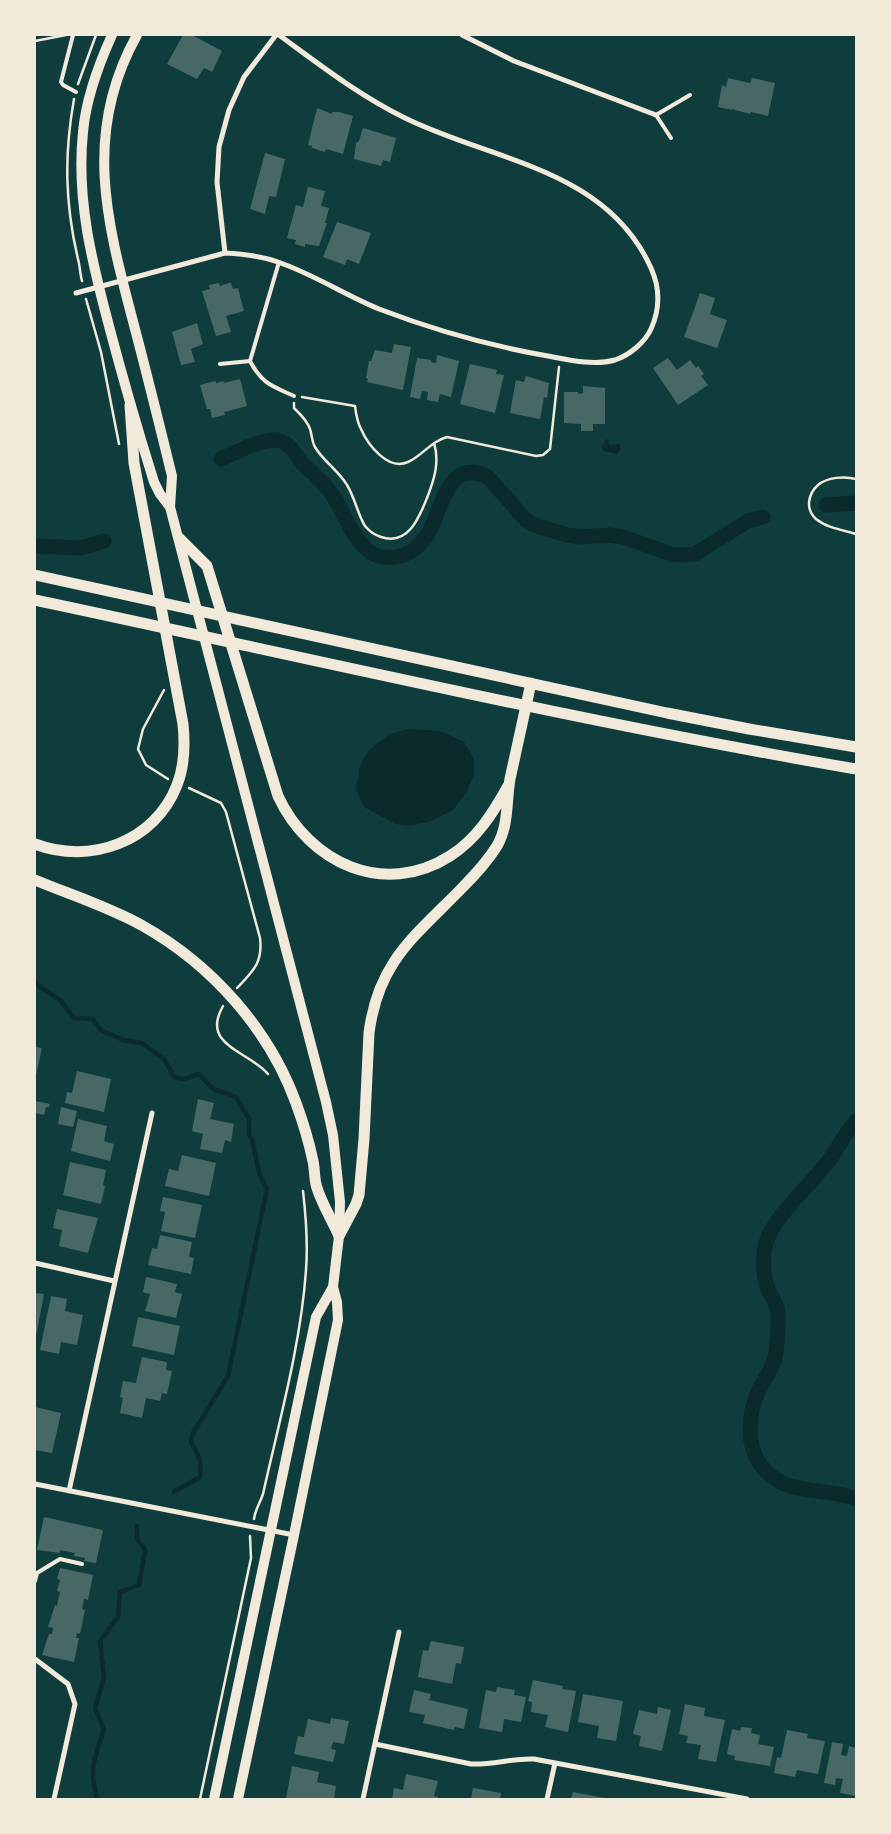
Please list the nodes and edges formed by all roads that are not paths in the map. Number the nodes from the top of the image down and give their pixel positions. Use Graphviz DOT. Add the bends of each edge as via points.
graph roads {
  1 [pos="73,35"];
  2 [pos="112,35"];
  3 [pos="137,35"];
  4 [pos="278,35"];
  5 [pos="462,35"];
  6 [pos="76,92"];
  7 [pos="690,95"];
  8 [pos="656,115"];
  9 [pos="671,138"];
  10 [pos="225,253"];
  11 [pos="280,262"];
  12 [pos="122,280"];
  13 [pos="98,287"];
  14 [pos="76,293"];
  15 [pos="250,361"];
  16 [pos="220,364"];
  17 [pos="294,396"];
  18 [pos="130,405"];
  19 [pos="170,506"];
  20 [pos="179,538"];
  21 [pos="35,575"];
  22 [pos="35,600"];
  23 [pos="531,683"];
  24 [pos="526,705"];
  25 [pos="856,747"];
  26 [pos="856,769"];
  27 [pos="510,782"];
  28 [pos="35,844"];
  29 [pos="35,880"];
  30 [pos="152,1113"];
  31 [pos="339,1236"];
  32 [pos="35,1263"];
  33 [pos="114,1281"];
  34 [pos="333,1286"];
  35 [pos="35,1484"];
  36 [pos="69,1491"];
  37 [pos="270,1530"];
  38 [pos="294,1535"];
  39 [pos="82,1564"];
  40 [pos="35,1581"];
  41 [pos="399,1632"];
  42 [pos="35,1659"];
  43 [pos="375,1744"];
  44 [pos="555,1763"];
  45 [pos="734,1798"];
  46 [pos="54,1799"];
  47 [pos="214,1799"];
  48 [pos="238,1799"];
  49 [pos="363,1799"];
  50 [pos="547,1799"];
  51 [pos="747,1799"];
  1 -- 6 [label="lane" via="61,82"];
  2 -- 13 [label="main road" via="97,70 83,131 82,198"];
  3 -- 12 [label="main road" via="118,79 104,138 106,197"];
  4 -- 10 [label="street" via="244,77 229,110 220,147 217,182"];
  4 -- 11 [label="street" via="378,104 437,132 573,184 595,199 636,241 652,269 658,291 657,316 649,335 635,350 616,360 590,362 560,358 518,351 420,324 347,295"];
  5 -- 8 [label="street" via="514,61"];
  7 -- 8 [label="lane"];
  8 -- 9 [label="lane"];
  10 -- 11 [label="street" via="247,254"];
  10 -- 12 [label="street"];
  11 -- 15 [label="lane"];
  12 -- 13 [label="street"];
  12 -- 19 [label="main road" via="172,476"];
  13 -- 14 [label="street"];
  13 -- 18 [label="main road"];
  15 -- 16 [label="lane"];
  15 -- 17 [label="lane" via="257,375"];
  18 -- 19 [label="main road" via="154,482"];
  18 -- 28 [label="main road" via="134,463 174,676 184,740 183,763 178,784 158,817 134,836 107,848 73,852"];
  19 -- 20 [label="main road"];
  20 -- 27 [label="main road" via="206,566 278,796 288,816 310,843 344,865 364,871 394,873 426,868 459,850 476,834"];
  20 -- 31 [label="main road" via="326,1102 337,1167"];
  21 -- 23 [label="main road"];
  22 -- 24 [label="main road"];
  23 -- 24 [label="main road"];
  23 -- 25 [label="main road" via="749,729"];
  24 -- 26 [label="main road" via="743,750"];
  24 -- 27 [label="main road"];
  27 -- 31 [label="main road" via="504,832 498,845 472,877 401,950 378,992 369,1033 359,1195"];
  29 -- 31 [label="main road" via="123,916 160,937 195,962 235,1002 272,1052 297,1103 317,1187"];
  30 -- 33 [label="street"];
  31 -- 34 [label="main road"];
  32 -- 33 [label="street"];
  33 -- 36 [label="street"];
  34 -- 37 [label="main road" via="316,1317"];
  34 -- 38 [label="main road" via="338,1320"];
  35 -- 36 [label="street"];
  36 -- 37 [label="street"];
  37 -- 38 [label="street"];
  37 -- 47 [label="main road"];
  38 -- 48 [label="main road"];
  39 -- 40 [label="lane" via="60,1559 37,1573"];
  41 -- 43 [label="street"];
  42 -- 46 [label="street" via="68,1684 75,1704"];
  43 -- 44 [label="street" via="471,1764 520,1758"];
  43 -- 49 [label="street"];
  44 -- 45 [label="street"];
  44 -- 50 [label="street"];
  45 -- 51 [label="street"];
}
